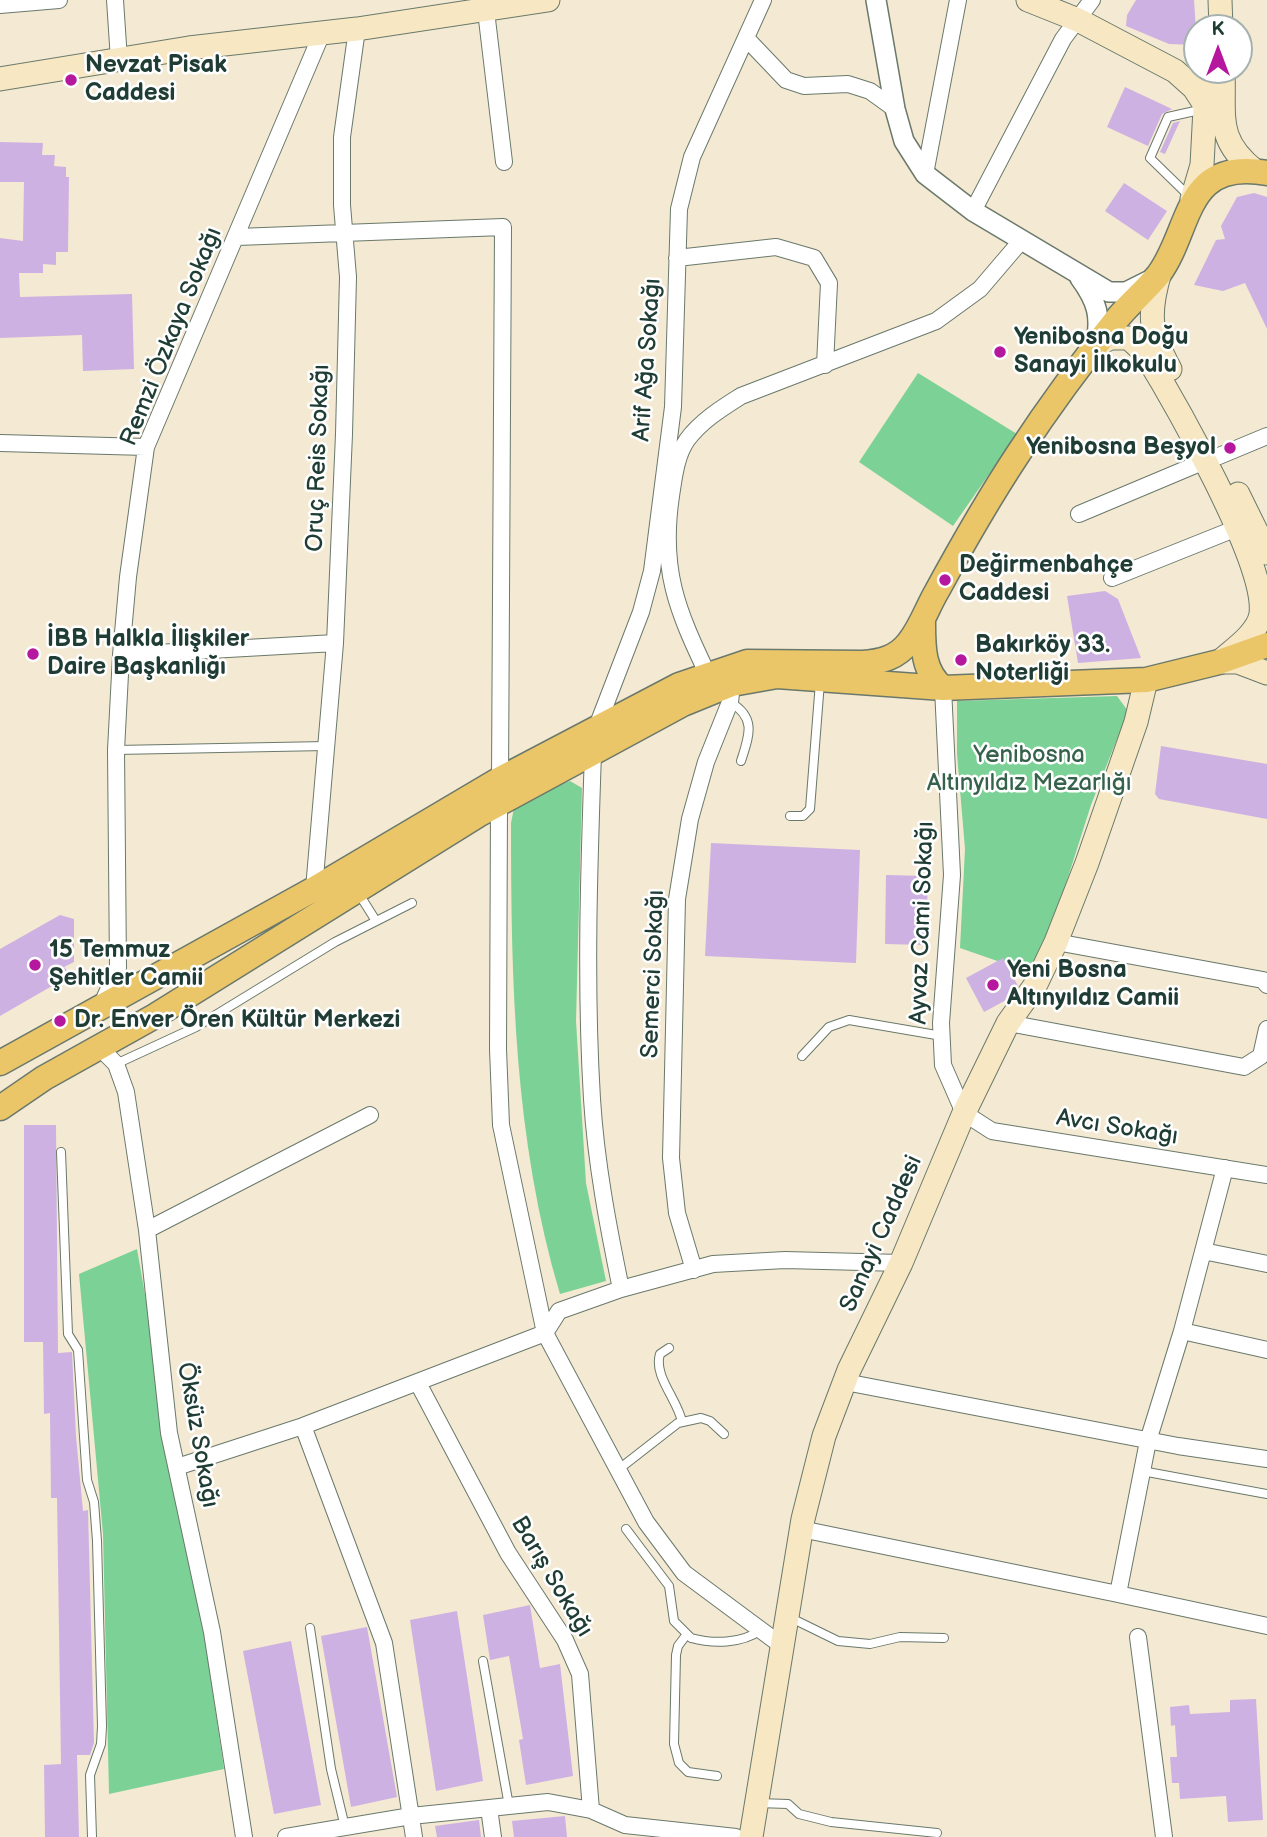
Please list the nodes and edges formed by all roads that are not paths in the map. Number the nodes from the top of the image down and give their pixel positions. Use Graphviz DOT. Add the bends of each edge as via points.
graph roads {
  1 [pos="59,0"];
  2 [pos="115,0"];
  3 [pos="548,0"];
  4 [pos="763,0"];
  5 [pos="876,0"];
  6 [pos="958,0"];
  7 [pos="1028,0"];
  8 [pos="1092,0"];
  9 [pos="0,5"];
  10 [pos="486,11"];
  11 [pos="1078,20"];
  12 [pos="357,29"];
  13 [pos="322,33"];
  14 [pos="746,38"];
  15 [pos="119,60"];
  16 [pos="0,79"];
  17 [pos="1207,84"];
  18 [pos="1223,84"];
  19 [pos="1207,108"];
  20 [pos="895,110"];
  21 [pos="504,162"];
  22 [pos="1261,172"];
  23 [pos="925,174"];
  24 [pos="1192,199"];
  25 [pos="973,211"];
  26 [pos="345,234"];
  27 [pos="237,237"];
  28 [pos="1021,241"];
  29 [pos="677,258"];
  30 [pos="1160,272"];
  31 [pos="1078,275"];
  32 [pos="1095,346"];
  33 [pos="825,365"];
  34 [pos="1267,436"];
  35 [pos="0,443"];
  36 [pos="146,447"];
  37 [pos="1212,458"];
  38 [pos="1079,514"];
  39 [pos="1237,528"];
  40 [pos="1267,553"];
  41 [pos="1112,578"];
  42 [pos="923,620"];
  43 [pos="335,643"];
  44 [pos="1267,645"];
  45 [pos="121,655"];
  46 [pos="1267,655"];
  47 [pos="1219,662"];
  48 [pos="1267,673"];
  49 [pos="708,676"];
  50 [pos="820,679"];
  51 [pos="1146,680"];
  52 [pos="943,688"];
  53 [pos="731,693"];
  54 [pos="594,741"];
  55 [pos="326,746"];
  56 [pos="116,750"];
  57 [pos="741,761"];
  58 [pos="500,791"];
  59 [pos="790,816"];
  60 [pos="314,889"];
  61 [pos="357,890"];
  62 [pos="412,903"];
  63 [pos="376,921"];
  64 [pos="1056,942"];
  65 [pos="118,968"];
  66 [pos="1267,985"];
  67 [pos="136,988"];
  68 [pos="98,1009"];
  69 [pos="1008,1023"];
  70 [pos="1267,1029"];
  71 [pos="942,1037"];
  72 [pos="107,1055"];
  73 [pos="6,1056"];
  74 [pos="802,1056"];
  75 [pos="0,1108"];
  76 [pos="964,1113"];
  77 [pos="370,1115"];
  78 [pos="61,1152"];
  79 [pos="1225,1168"];
  80 [pos="1267,1175"];
  81 [pos="147,1230"];
  82 [pos="1203,1251"];
  83 [pos="901,1263"];
  84 [pos="1267,1264"];
  85 [pos="694,1270"];
  86 [pos="621,1289"];
  87 [pos="1182,1331"];
  88 [pos="544,1333"];
  89 [pos="669,1348"];
  90 [pos="1267,1350"];
  91 [pos="845,1382"];
  92 [pos="418,1383"];
  93 [pos="682,1422"];
  94 [pos="303,1426"];
  95 [pos="724,1434"];
  96 [pos="1148,1440"];
  97 [pos="1267,1459"];
  98 [pos="177,1467"];
  99 [pos="619,1469"];
  100 [pos="1142,1471"];
  101 [pos="1267,1494"];
  102 [pos="626,1528"];
  103 [pos="801,1529"];
  104 [pos="1118,1594"];
  105 [pos="786,1617"];
  106 [pos="1267,1626"];
  107 [pos="310,1628"];
  108 [pos="761,1630"];
  109 [pos="687,1634"];
  110 [pos="1138,1637"];
  111 [pos="944,1638"];
  112 [pos="781,1645"];
  113 [pos="483,1661"];
  114 [pos="717,1776"];
  115 [pos="755,1803"];
  116 [pos="509,1806"];
  117 [pos="489,1808"];
  118 [pos="591,1810"];
  119 [pos="411,1816"];
  120 [pos="620,1831"];
  121 [pos="345,1832"];
  122 [pos="937,1833"];
  123 [pos="660,1834"];
  124 [pos="92,1837"];
  125 [pos="244,1837"];
  126 [pos="286,1837"];
  127 [pos="414,1837"];
  128 [pos="493,1837"];
  129 [pos="736,1837"];
  130 [pos="751,1837"];
  131 [pos="1164,1837"];
  1 -- 9 [label="street"];
  2 -- 15 [label="street"];
  3 -- 10 [label="main road"];
  4 -- 14 [label="street, Arif Ağa Sokağı"];
  5 -- 20 [label="street"];
  6 -- 23 [label="street"];
  7 -- 11 [label="main road"];
  8 -- 11 [label="street"];
  10 -- 12 [label="main road"];
  10 -- 21 [label="street"];
  11 -- 19 [label="main road" via="1175,71"];
  11 -- 25 [label="street" via="1063,39"];
  12 -- 13 [label="main road"];
  12 -- 26 [label="street, Oruç Reis Sokağı" via="342,137"];
  13 -- 15 [label="main road"];
  13 -- 27 [label="street, Remzi Özkaya Sokağı"];
  14 -- 20 [label="street" via="786,80 804,86 848,84 870,91"];
  14 -- 29 [label="street, Arif Ağa Sokağı" via="692,157 679,209"];
  15 -- 16 [label="main road"];
  17 -- 19 [label="main road"];
  18 -- 22 [label="main road" via="1225,137 1237,157"];
  19 -- 24 [label="main road" via="1202,164"];
  19 -- 24 [label="lane" via="1168,117 1150,158"];
  20 -- 23 [label="street" via="904,141"];
  22 -- 24 [label="main road" via="1233,173 1212,181"];
  23 -- 25 [label="street"];
  24 -- 30 [label="main road"];
  25 -- 28 [label="street"];
  26 -- 27 [label="street"];
  26 -- 43 [label="street, Oruç Reis Sokağı" via="348,277"];
  26 -- 58 [label="street" via="503,227"];
  27 -- 36 [label="street, Remzi Özkaya Sokağı"];
  28 -- 31 [label="street"];
  28 -- 33 [label="street" via="980,289 936,321"];
  29 -- 33 [label="street" via="776,247 814,258 829,283"];
  29 -- 54 [label="street, Arif Ağa Sokağı" via="673,407 652,571"];
  30 -- 31 [label="street" via="1126,292 1109,292"];
  30 -- 32 [label="main road"];
  30 -- 37 [label="main road" via="1151,304 1157,345"];
  31 -- 32 [label="street" via="1097,306"];
  32 -- 37 [label="main road" via="1120,337 1136,342"];
  32 -- 42 [label="main road" via="1018,454"];
  33 -- 49 [label="street" via="741,396 712,415 687,440 675,469 666,561"];
  34 -- 37 [label="street"];
  35 -- 36 [label="street"];
  36 -- 45 [label="street, Remzi Özkaya Sokağı"];
  37 -- 38 [label="street"];
  37 -- 39 [label="main road"];
  37 -- 40 [label="main road"];
  39 -- 41 [label="street"];
  39 -- 47 [label="main road" via="1258,579 1261,615 1246,639"];
  42 -- 49 [label="main road" via="908,644 880,662 747,662"];
  42 -- 52 [label="main road" via="926,663"];
  43 -- 45 [label="street"];
  43 -- 55 [label="street, Oruç Reis Sokağı"];
  44 -- 47 [label="main road"];
  45 -- 56 [label="street, Remzi Özkaya Sokağı"];
  46 -- 47 [label="main road"];
  47 -- 48 [label="main road" via="1238,662"];
  47 -- 51 [label="main road"];
  49 -- 54 [label="main road" via="679,685"];
  50 -- 52 [label="main road"];
  50 -- 53 [label="main road" via="777,676"];
  50 -- 59 [label="lane" via="810,808 803,816"];
  51 -- 52 [label="main road"];
  51 -- 64 [label="main road, Sanayi Caddesi" via="1132,734"];
  52 -- 71 [label="street, Ayvaz Cami Sokağı" via="952,875"];
  53 -- 54 [label="main road" via="683,704"];
  53 -- 57 [label="lane" via="750,725"];
  53 -- 85 [label="street, Semerci Sokağı" via="690,819 677,900 671,1158 677,1213"];
  54 -- 58 [label="main road"];
  54 -- 86 [label="street, Arif Ağa Sokağı" via="587,953 592,1101 603,1200"];
  55 -- 56 [label="lane"];
  55 -- 60 [label="street, Oruç Reis Sokağı"];
  56 -- 65 [label="street, Remzi Özkaya Sokağı"];
  58 -- 60 [label="main road"];
  58 -- 61 [label="main road"];
  58 -- 88 [label="street" via="501,1125"];
  60 -- 67 [label="main road"];
  61 -- 63 [label="lane"];
  61 -- 72 [label="main road" via="155,1016"];
  62 -- 63 [label="lane"];
  63 -- 72 [label="lane" via="196,1027"];
  64 -- 66 [label="street" via="1263,980"];
  64 -- 69 [label="main road, Sanayi Caddesi" via="1037,984"];
  65 -- 67 [label="street"];
  65 -- 68 [label="street"];
  67 -- 68 [label="main road"];
  68 -- 73 [label="main road"];
  69 -- 70 [label="street" via="1244,1067 1261,1056"];
  69 -- 76 [label="main road, Sanayi Caddesi"];
  71 -- 74 [label="lane" via="849,1020 829,1027"];
  71 -- 76 [label="street, Ayvaz Cami Sokağı" via="943,1065"];
  72 -- 75 [label="main road"];
  72 -- 81 [label="street, Öksüz Sokağı" via="126,1092"];
  76 -- 79 [label="street, Avcı Sokağı" via="992,1130"];
  76 -- 83 [label="main road, Sanayi Caddesi"];
  77 -- 81 [label="street"];
  78 -- 124 [label="lane" via="68,1334 78,1350 97,1541 102,1726 90,1775"];
  79 -- 80 [label="street, Avcı Sokağı"];
  79 -- 82 [label="street"];
  81 -- 98 [label="street, Öksüz Sokağı" via="169,1433"];
  82 -- 84 [label="street"];
  82 -- 87 [label="street"];
  83 -- 85 [label="street" via="785,1260 713,1264"];
  83 -- 91 [label="main road, Sanayi Caddesi"];
  85 -- 86 [label="street"];
  86 -- 88 [label="street" via="559,1311"];
  87 -- 90 [label="street"];
  87 -- 96 [label="street"];
  88 -- 92 [label="street"];
  88 -- 99 [label="street"];
  89 -- 93 [label="lane" via="660,1354 659,1368 679,1406"];
  91 -- 96 [label="street"];
  91 -- 103 [label="main road, Sanayi Caddesi" via="824,1436"];
  92 -- 94 [label="street"];
  92 -- 118 [label="street, Barış Sokağı" via="508,1553 565,1640 580,1674"];
  93 -- 95 [label="lane" via="710,1421"];
  93 -- 99 [label="lane"];
  94 -- 98 [label="street"];
  94 -- 119 [label="street" via="384,1643"];
  96 -- 97 [label="street"];
  96 -- 100 [label="street"];
  98 -- 125 [label="street, Öksüz Sokağı" via="212,1632"];
  99 -- 108 [label="street" via="646,1522 684,1573"];
  100 -- 101 [label="lane"];
  100 -- 104 [label="street"];
  102 -- 109 [label="lane" via="669,1586 674,1621"];
  103 -- 104 [label="street"];
  103 -- 105 [label="main road, Sanayi Caddesi"];
  104 -- 106 [label="street"];
  105 -- 111 [label="lane" via="838,1642"];
  105 -- 112 [label="main road, Sanayi Caddesi"];
  107 -- 121 [label="lane"];
  108 -- 109 [label="lane" via="733,1641 701,1641"];
  108 -- 112 [label="street"];
  109 -- 114 [label="lane" via="678,1646 674,1672 676,1755 688,1772"];
  110 -- 131 [label="street"];
  112 -- 115 [label="main road, Sanayi Caddesi"];
  113 -- 116 [label="lane"];
  115 -- 122 [label="lane" via="788,1804 799,1814 831,1822"];
  115 -- 130 [label="main road, Sanayi Caddesi"];
  116 -- 117 [label="street"];
  116 -- 118 [label="street" via="548,1802"];
  117 -- 119 [label="street"];
  117 -- 128 [label="street"];
  118 -- 120 [label="street"];
  119 -- 121 [label="street"];
  119 -- 127 [label="street"];
  120 -- 123 [label="street"];
  121 -- 126 [label="street"];
  123 -- 129 [label="street"];
}
